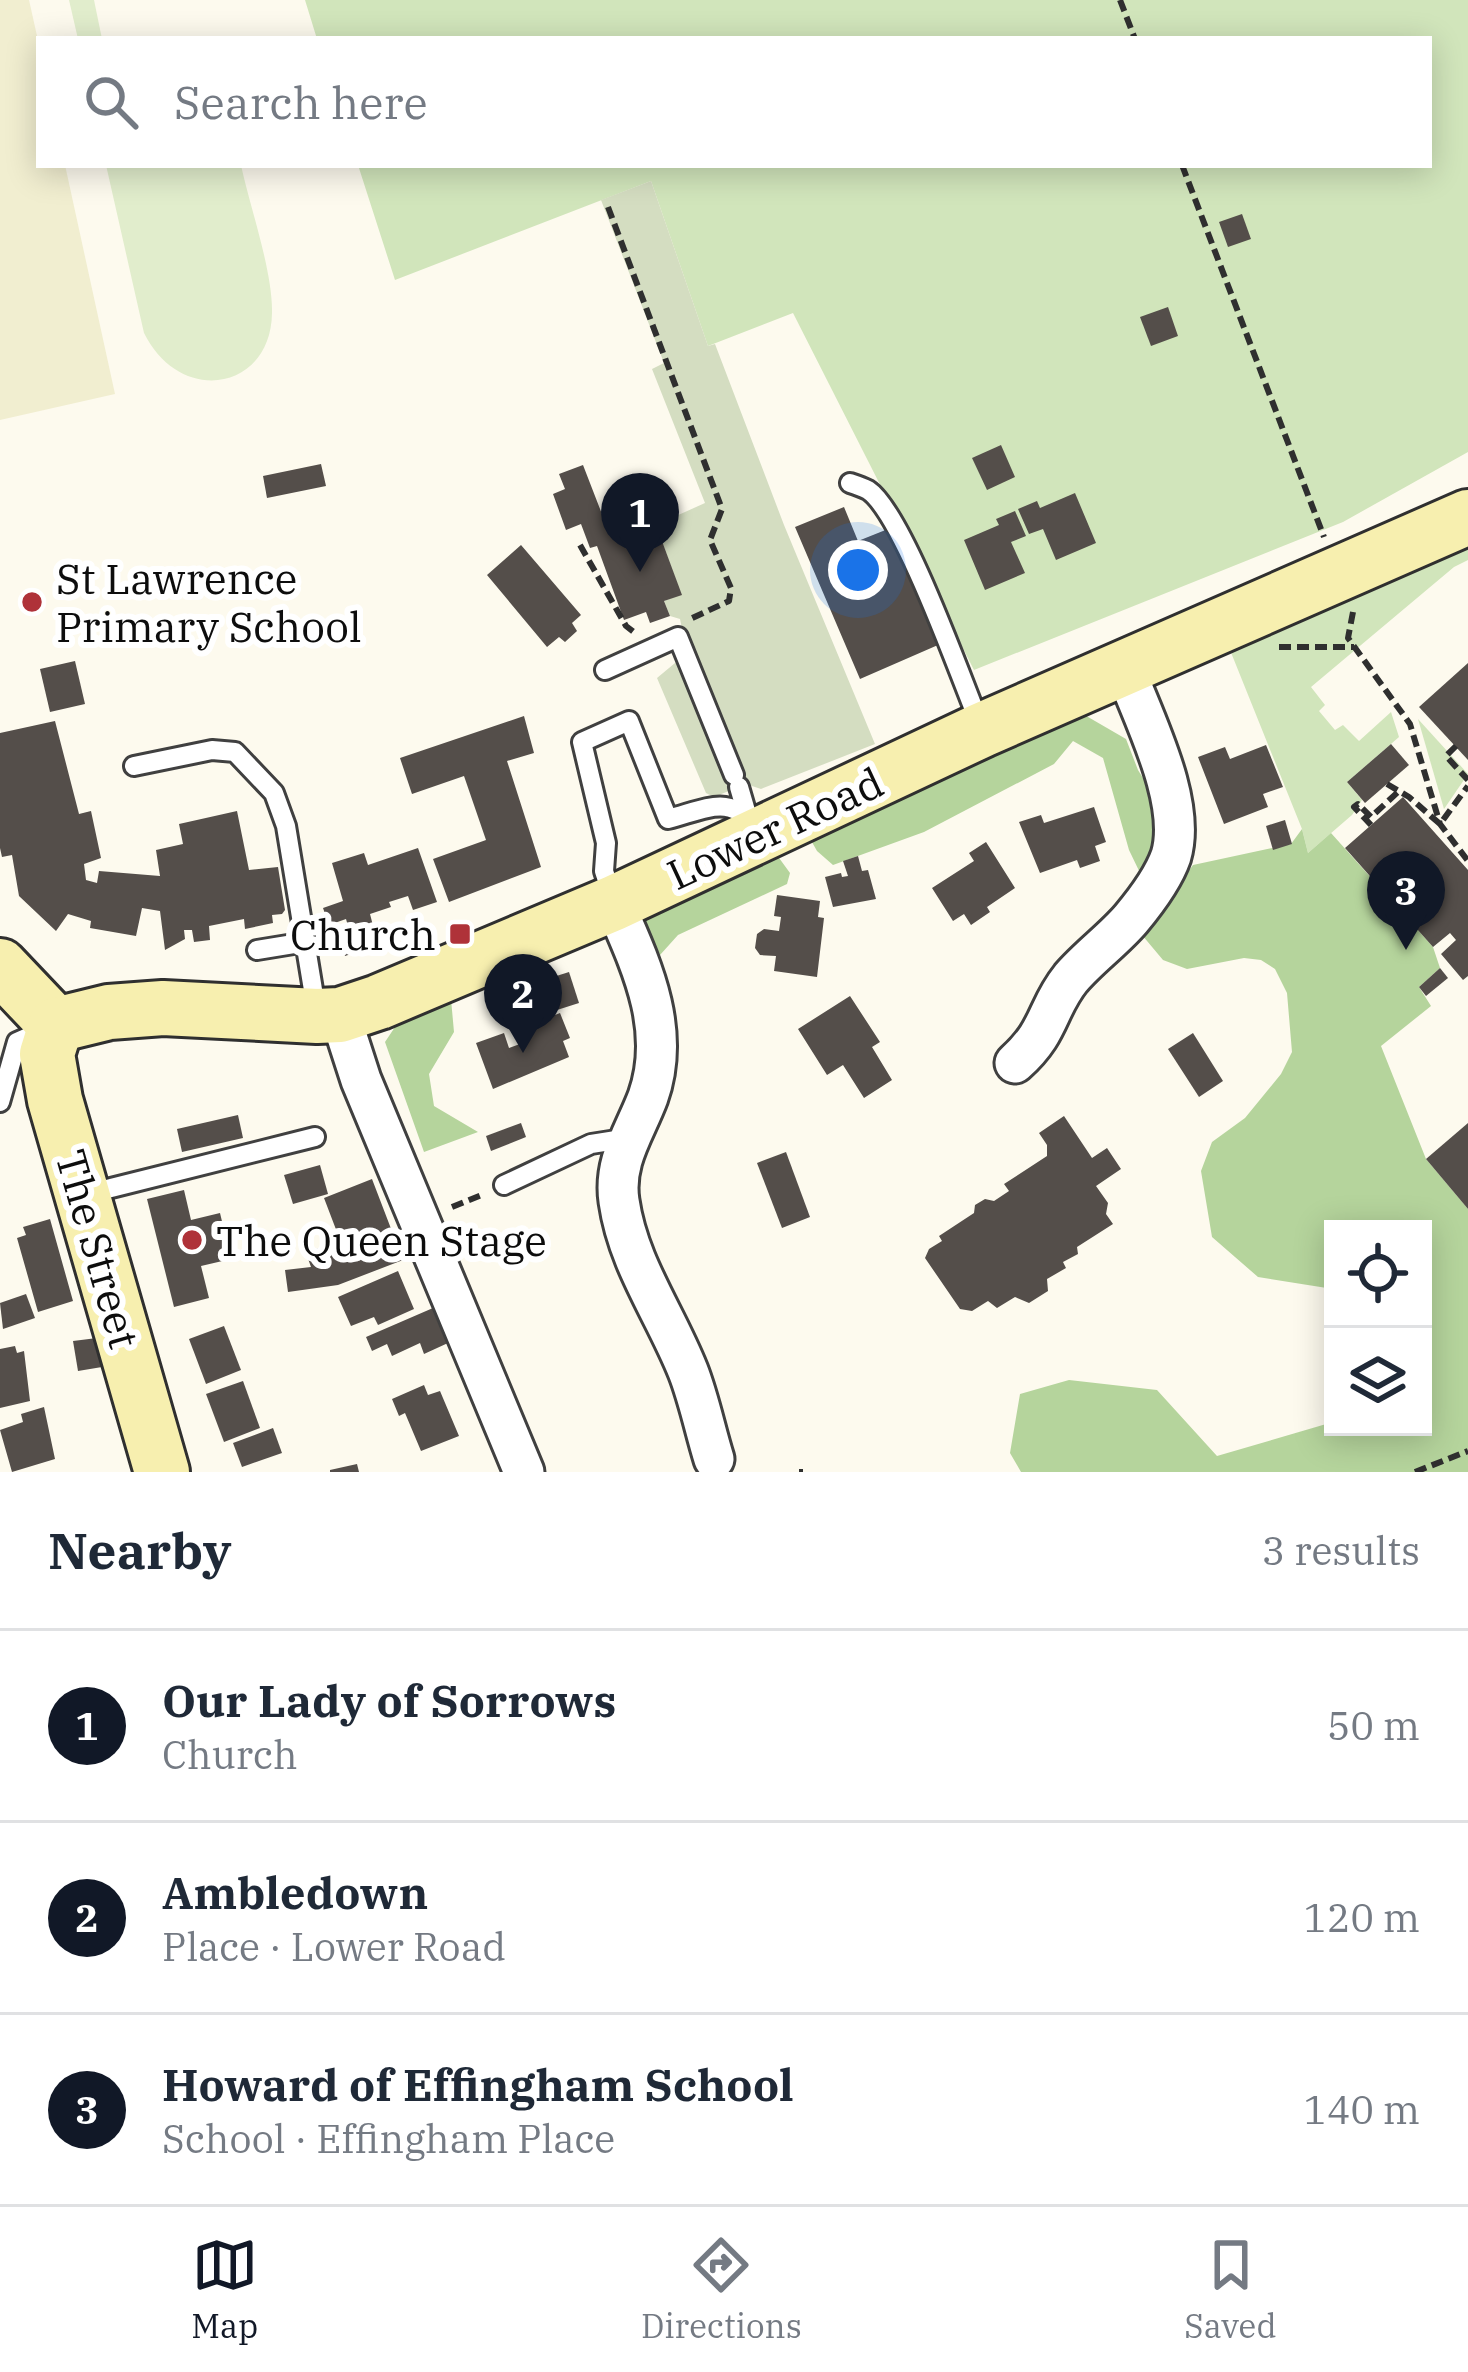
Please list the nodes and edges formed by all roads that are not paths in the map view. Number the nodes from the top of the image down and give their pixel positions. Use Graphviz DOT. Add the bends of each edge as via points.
graph roads {
  1 [pos="850,483"];
  2 [pos="1468,517"];
  3 [pos="1125,669"];
  4 [pos="605,670"];
  5 [pos="982,730"];
  6 [pos="134,766"];
  7 [pos="745,802"];
  8 [pos="614,903"];
  9 [pos="306,941"];
  10 [pos="257,950"];
  11 [pos="0,966"];
  12 [pos="328,1015"];
  13 [pos="56,1025"];
  14 [pos="1016,1063"];
  15 [pos="0,1102"];
  16 [pos="315,1137"];
  17 [pos="629,1138"];
  18 [pos="503,1185"];
  19 [pos="82,1195"];
  20 [pos="714,1459"];
  21 [pos="161,1472"];
  22 [pos="524,1472"];
  1 -- 5 [label="lane" via="871,491 895,525"];
  2 -- 3 [label="street, Lower Road" via="1352,589"];
  3 -- 5 [label="street, Lower Road"];
  3 -- 14 [label="street" via="1165,776 1172,853 1129,922 1066,984 1036,1045"];
  4 -- 7 [label="lane" via="678,637"];
  5 -- 7 [label="street, Lower Road"];
  6 -- 9 [label="lane" via="212,750 235,752 253,767 286,826"];
  7 -- 8 [label="street, Lower Road"];
  7 -- 8 [label="lane" via="668,819 629,721 582,742"];
  8 -- 12 [label="street, Lower Road" via="434,981"];
  8 -- 17 [label="street" via="659,1040"];
  9 -- 10 [label="lane"];
  9 -- 12 [label="lane"];
  11 -- 13 [label="street"];
  12 -- 13 [label="street, Lower Road" via="163,1008"];
  12 -- 22 [label="street"];
  13 -- 15 [label="lane" via="17,1042"];
  13 -- 19 [label="street, The Street" via="47,1054"];
  16 -- 19 [label="lane"];
  17 -- 18 [label="lane" via="591,1144"];
  17 -- 20 [label="street" via="618,1197 628,1245 688,1370"];
  19 -- 21 [label="street, The Street"];
}
